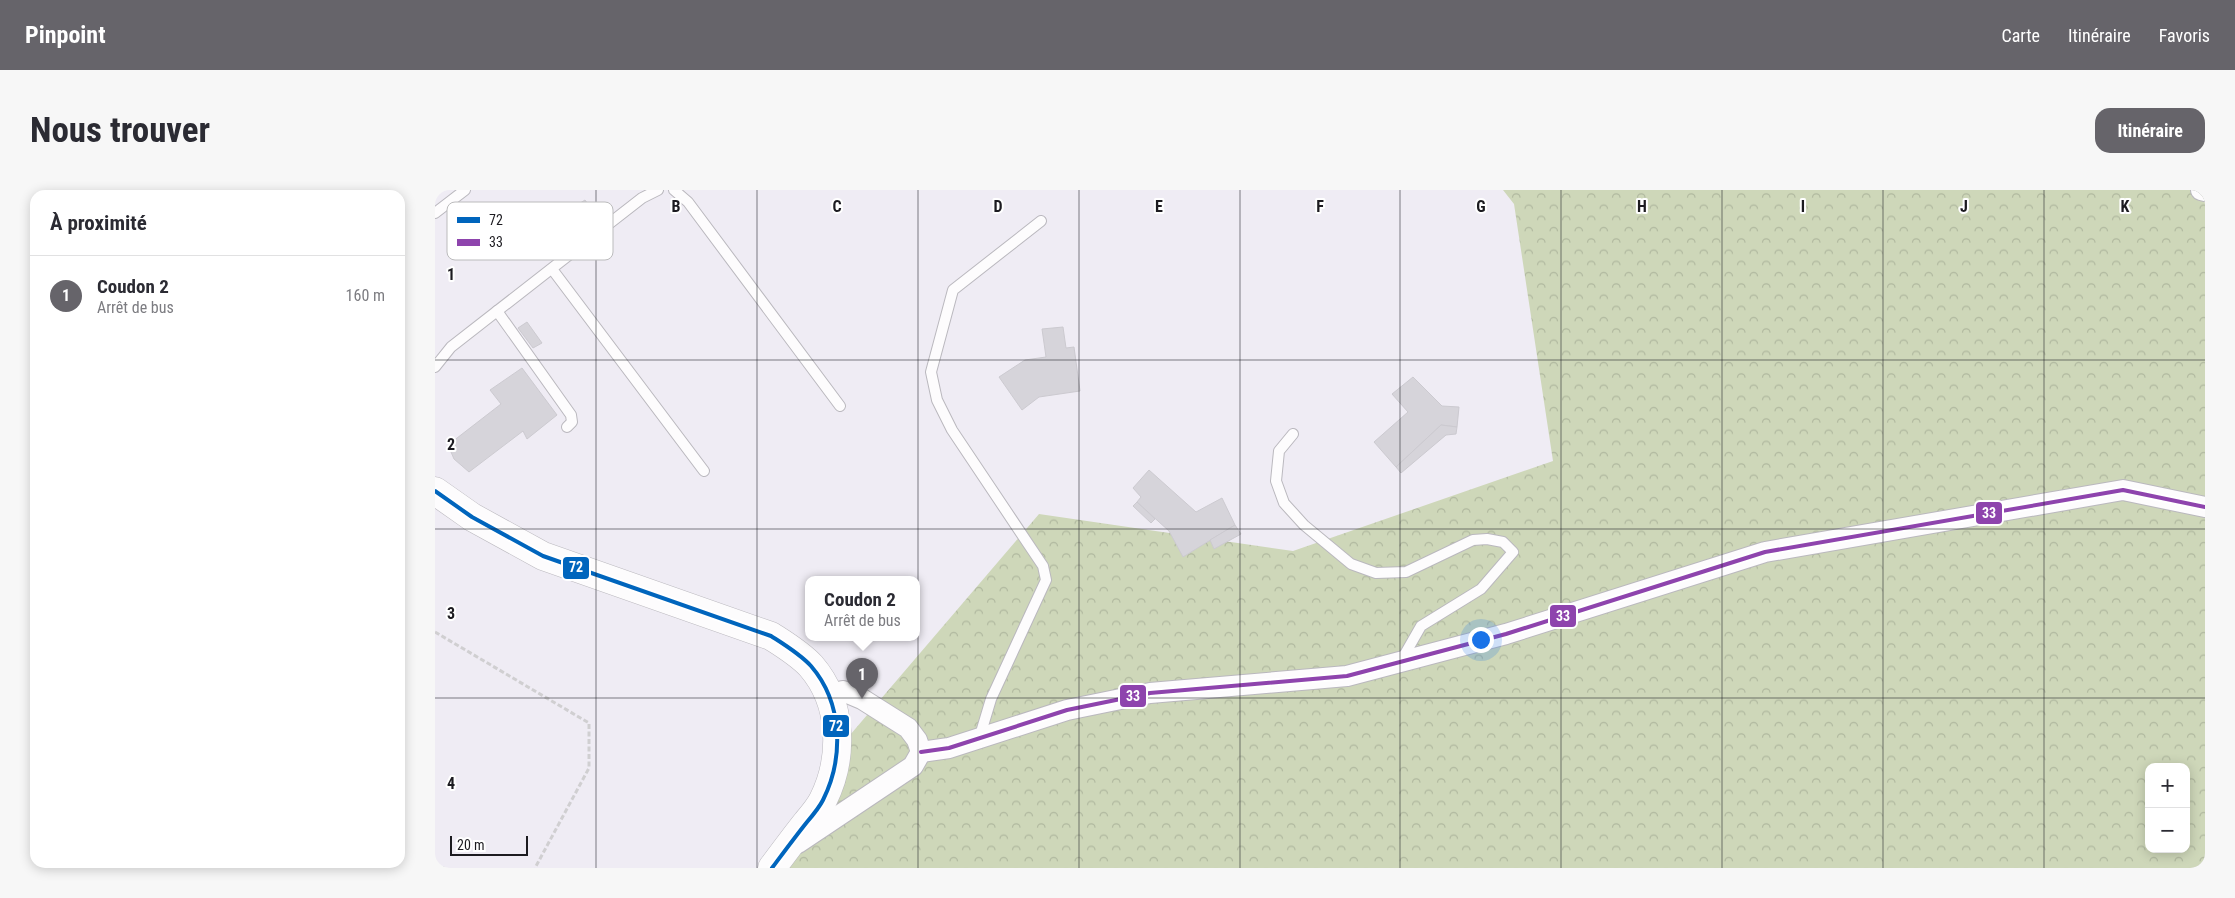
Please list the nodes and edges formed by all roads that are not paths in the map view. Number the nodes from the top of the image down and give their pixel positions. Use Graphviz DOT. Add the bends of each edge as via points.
graph roads {
  1 [pos="465,190"];
  2 [pos="658,190"];
  3 [pos="674,190"];
  4 [pos="2201,190"];
  5 [pos="2205,191"];
  6 [pos="639,194"];
  7 [pos="449,202"];
  8 [pos="447,204"];
  9 [pos="435,213"];
  10 [pos="613,216"];
  11 [pos="1041,221"];
  12 [pos="562,260"];
  13 [pos="551,269"];
  14 [pos="497,311"];
  15 [pos="435,368"];
  16 [pos="840,406"];
  17 [pos="567,427"];
  18 [pos="1293,434"];
  19 [pos="704,471"];
  20 [pos="435,491"];
  21 [pos="2205,507"];
  22 [pos="1400,662"];
  23 [pos="828,694"];
  24 [pos="979,738"];
  25 [pos="921,752"];
  26 [pos="778,860"];
  1 -- 7 [label="lane"];
  2 -- 6 [label="lane"];
  3 -- 16 [label="lane" via="688,202"];
  4 -- 5 [label="street"];
  6 -- 10 [label="lane"];
  8 -- 9 [label="lane"];
  11 -- 24 [label="lane" via="953,290 931,372 937,400 952,430 1043,566 1046,580 991,699"];
  12 -- 13 [label="lane"];
  13 -- 14 [label="lane"];
  13 -- 19 [label="lane"];
  14 -- 15 [label="lane" via="451,347"];
  14 -- 17 [label="lane" via="571,415 572,422"];
  18 -- 22 [label="lane" via="1279,452 1276,481 1284,503 1304,525 1351,564 1377,573 1406,572 1473,540 1503,542 1513,552 1481,589 1421,626"];
  20 -- 23 [label="street" via="472,517 543,556 771,636 811,667"];
  21 -- 22 [label="street" via="2123,490 1765,552 1506,634"];
  22 -- 24 [label="street" via="1347,676 1150,693 1067,710"];
  23 -- 25 [label="street" via="843,691 862,699 908,728"];
  23 -- 26 [label="street" via="837,734 832,778 822,802"];
  24 -- 25 [label="street" via="949,748"];
  25 -- 26 [label="street" via="913,766"];
}
